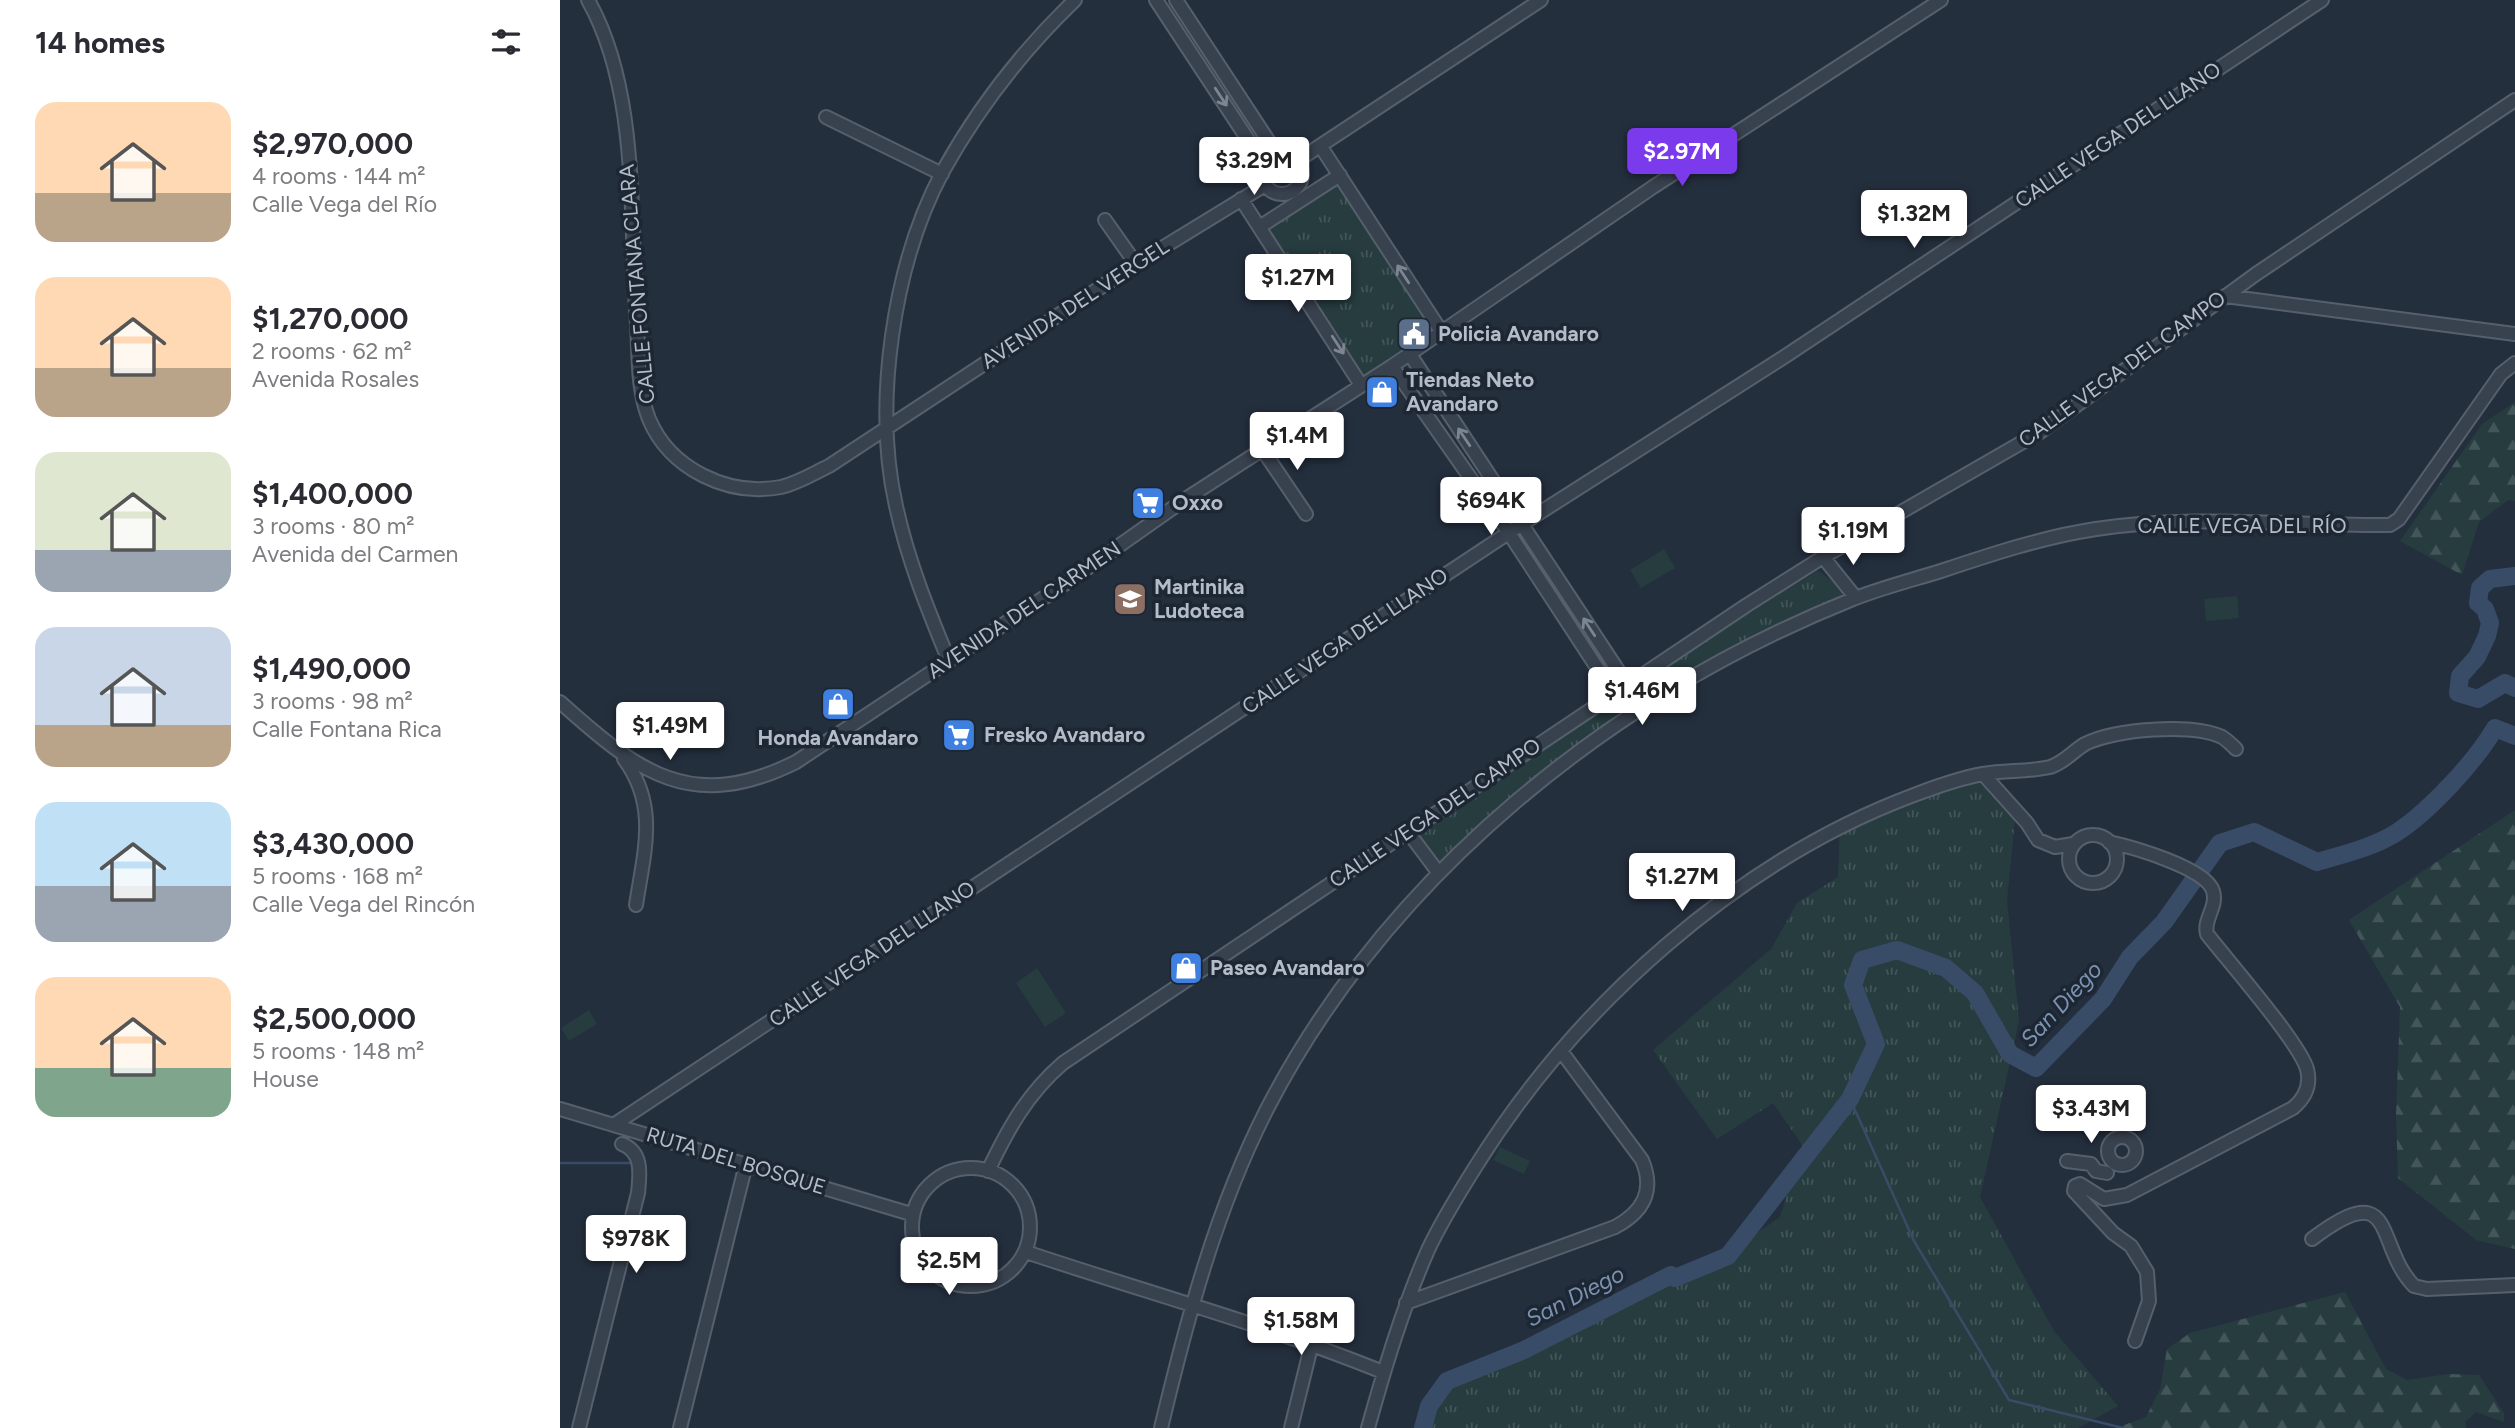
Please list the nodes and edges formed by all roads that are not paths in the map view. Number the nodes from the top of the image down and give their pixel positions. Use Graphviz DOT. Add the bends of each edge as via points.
graph roads {
  1 [pos="587,0"];
  2 [pos="1075,0"];
  3 [pos="1156,0"];
  4 [pos="1176,0"];
  5 [pos="1541,0"];
  6 [pos="1941,0"];
  7 [pos="2322,0"];
  8 [pos="1211,56"];
  9 [pos="1200,64"];
  10 [pos="2515,100"];
  11 [pos="826,117"];
  12 [pos="1321,147"];
  13 [pos="1277,154"];
  14 [pos="1297,161"];
  15 [pos="1264,164"];
  16 [pos="942,174"];
  17 [pos="1340,175"];
  18 [pos="1265,185"];
  19 [pos="1297,195"];
  20 [pos="1241,199"];
  21 [pos="1105,220"];
  22 [pos="1261,226"];
  23 [pos="1136,264"];
  24 [pos="2225,296"];
  25 [pos="1441,331"];
  26 [pos="2515,334"];
  27 [pos="1409,354"];
  28 [pos="2515,363"];
  29 [pos="1392,366"];
  30 [pos="1361,385"];
  31 [pos="886,426"];
  32 [pos="1262,449"];
  33 [pos="1306,514"];
  34 [pos="1522,524"];
  35 [pos="1509,533"];
  36 [pos="1824,557"];
  37 [pos="1856,598"];
  38 [pos="949,661"];
  39 [pos="1627,684"];
  40 [pos="1613,692"];
  41 [pos="560,702"];
  42 [pos="2236,749"];
  43 [pos="617,751"];
  44 [pos="1983,774"];
  45 [pos="1409,832"];
  46 [pos="2109,842"];
  47 [pos="2073,844"];
  48 [pos="1438,872"];
  49 [pos="636,905"];
  50 [pos="1561,1051"];
  51 [pos="560,1109"];
  52 [pos="615,1125"];
  53 [pos="622,1144"];
  54 [pos="2067,1161"];
  55 [pos="746,1164"];
  56 [pos="988,1171"];
  57 [pos="2097,1198"];
  58 [pos="912,1213"];
  59 [pos="2312,1238"];
  60 [pos="1026,1252"];
  61 [pos="2515,1285"];
  62 [pos="1406,1303"];
  63 [pos="1190,1307"];
  64 [pos="2135,1341"];
  65 [pos="1312,1343"];
  66 [pos="1384,1372"];
  67 [pos="579,1428"];
  68 [pos="680,1428"];
  69 [pos="1161,1428"];
  70 [pos="1291,1428"];
  71 [pos="1368,1428"];
  1 -- 31 [label="street, CALLE FONTANA CLARA" via="598,18 621,89 642,387 650,421 662,441 677,458 708,478 732,486 768,488 793,484 830,466"];
  2 -- 16 [label="street" via="1005,78"];
  3 -- 9 [label="street"];
  4 -- 8 [label="street"];
  5 -- 12 [label="street"];
  6 -- 25 [label="street"];
  7 -- 34 [label="street, CALLE VEGA DEL LLANO" via="1784,357"];
  8 -- 9 [label="street"];
  8 -- 13 [label="street"];
  9 -- 15 [label="street, one-way"];
  10 -- 24 [label="street, CALLE VEGA DEL CAMPO"];
  11 -- 16 [label="street"];
  12 -- 14 [label="street"];
  12 -- 17 [label="street"];
  13 -- 14 [label="street"];
  13 -- 15 [label="street"];
  14 -- 19 [label="street" via="1301,180"];
  15 -- 18 [label="street"];
  16 -- 31 [label="street" via="901,297 888,374"];
  17 -- 19 [label="street"];
  25 -- 17 [label="street, one-way"];
  18 -- 19 [label="street" via="1280,194"];
  18 -- 20 [label="street, AVENIDA DEL VERGEL"];
  19 -- 22 [label="street"];
  20 -- 22 [label="street"];
  20 -- 23 [label="street, AVENIDA DEL VERGEL"];
  21 -- 23 [label="street"];
  22 -- 30 [label="street, one-way"];
  23 -- 31 [label="street, AVENIDA DEL VERGEL"];
  24 -- 26 [label="street"];
  24 -- 36 [label="street, CALLE VEGA DEL CAMPO" via="2040,432"];
  25 -- 27 [label="street"];
  27 -- 29 [label="street"];
  34 -- 27 [label="street, one-way"];
  28 -- 37 [label="street, CALLE VEGA DEL RÍO" via="2501,374 2399,519 2390,525 2202,521 2099,528 2038,540"];
  29 -- 30 [label="street, AVENIDA DEL CARMEN"];
  29 -- 35 [label="street"];
  30 -- 32 [label="street, AVENIDA DEL CARMEN"];
  31 -- 38 [label="street" via="895,504 915,580"];
  32 -- 33 [label="street"];
  32 -- 38 [label="street, AVENIDA DEL CARMEN"];
  34 -- 35 [label="street, CALLE VEGA DEL LLANO"];
  39 -- 34 [label="street, one-way"];
  35 -- 40 [label="street"];
  35 -- 52 [label="street, CALLE VEGA DEL LLANO"];
  36 -- 37 [label="street"];
  36 -- 39 [label="street, CALLE VEGA DEL CAMPO"];
  37 -- 48 [label="street, CALLE VEGA DEL CAMPO" via="1791,626 1652,700 1533,787"];
  38 -- 43 [label="street, AVENIDA DEL CARMEN" via="796,762 749,781 700,785 653,773"];
  39 -- 40 [label="street, CALLE VEGA DEL CAMPO"];
  40 -- 45 [label="street, CALLE VEGA DEL CAMPO"];
  41 -- 43 [label="street"];
  42 -- 44 [label="street" via="2221,737 2150,727 2086,744 2046,768"];
  43 -- 49 [label="street" via="639,785 648,813"];
  44 -- 47 [label="street" via="2038,840 2055,847"];
  44 -- 50 [label="street" via="1914,795 1841,826 1780,860 1636,971"];
  45 -- 48 [label="street"];
  45 -- 56 [label="street, CALLE VEGA DEL CAMPO" via="1063,1063 1014,1117"];
  46 -- 47 [label="street" via="2092,836"];
  46 -- 47 [label="street" via="2116,854 2115,869 2106,880 2092,883 2074,873 2069,860"];
  46 -- 57 [label="street" via="2199,875 2212,888 2207,934 2302,1059 2307,1072 2306,1090 2293,1108 2127,1195"];
  48 -- 63 [label="street, CALLE VEGA DEL CAMPO" via="1325,1015 1268,1107 1231,1191"];
  50 -- 62 [label="street" via="1516,1104 1446,1214"];
  50 -- 62 [label="street" via="1642,1160 1647,1171 1642,1207 1615,1227"];
  51 -- 52 [label="street, RUTA DEL BOSQUE"];
  52 -- 55 [label="street, RUTA DEL BOSQUE"];
  53 -- 67 [label="street" via="634,1151 638,1161 638,1193"];
  54 -- 57 [label="street" via="2091,1164 2096,1171 2112,1169"];
  55 -- 58 [label="street, RUTA DEL BOSQUE"];
  55 -- 68 [label="street"];
  56 -- 58 [label="street" via="967,1169 942,1175 922,1191"];
  56 -- 60 [label="street" via="1008,1181 1028,1206 1031,1222"];
  57 -- 64 [label="street" via="2080,1184 2074,1187 2102,1223 2131,1246 2149,1279 2149,1301"];
  58 -- 60 [label="street" via="916,1250 926,1266 942,1277 980,1284 1014,1268"];
  59 -- 61 [label="street" via="2354,1213 2365,1213 2386,1227 2414,1286"];
  60 -- 63 [label="street"];
  62 -- 66 [label="street"];
  63 -- 65 [label="street"];
  63 -- 69 [label="street, CALLE VEGA DEL CAMPO"];
  65 -- 66 [label="street"];
  65 -- 70 [label="street"];
  66 -- 71 [label="street"];
}
